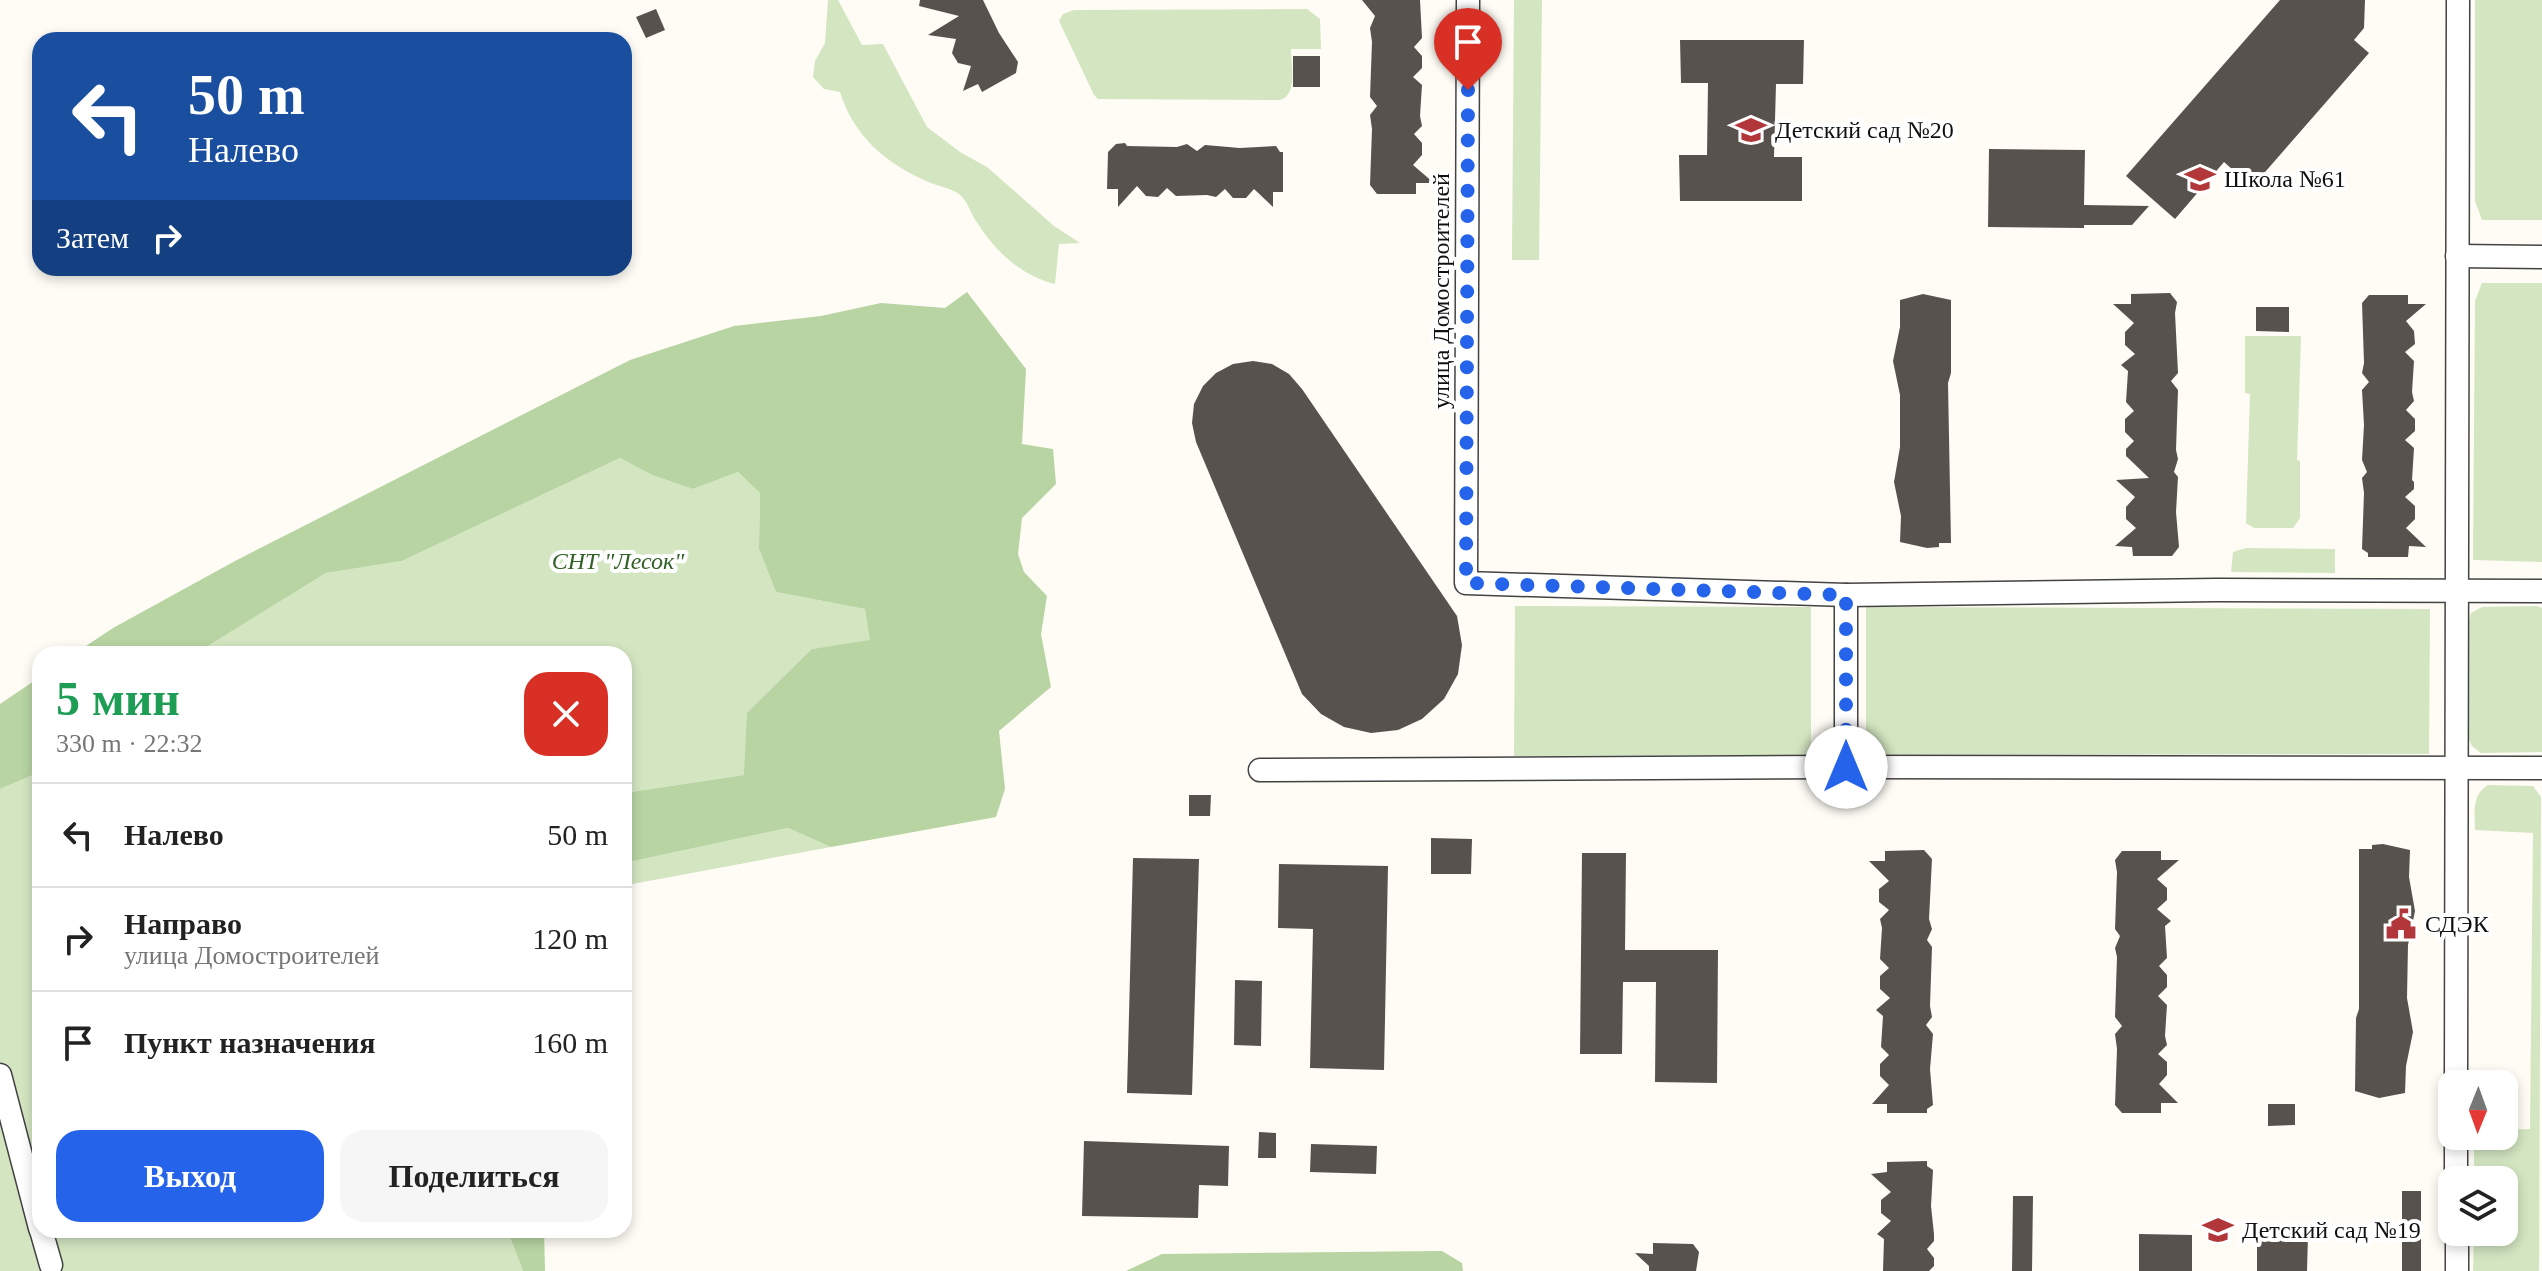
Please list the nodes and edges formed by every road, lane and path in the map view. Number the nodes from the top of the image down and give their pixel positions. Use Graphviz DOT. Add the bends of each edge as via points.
graph roads {
  1 [pos="1468,0"];
  2 [pos="2458,0"];
  3 [pos="2457,256"];
  4 [pos="2542,257"];
  5 [pos="2456,591"];
  6 [pos="2542,591"];
  7 [pos="1846,595"];
  8 [pos="1846,767"];
  9 [pos="2456,768"];
  10 [pos="2542,768"];
  11 [pos="1260,770"];
  12 [pos="2456,1070"];
  13 [pos="0,1075"];
  14 [pos="32,1198"];
  15 [pos="43,1238"];
  16 [pos="2457,1246"];
  17 [pos="51,1265"];
  18 [pos="2457,1271"];
  1 -- 7 [label="street, улица Домостроителей" via="1466,583"];
  2 -- 3 [label="street"];
  3 -- 4 [label="street"];
  3 -- 5 [label="street"];
  5 -- 6 [label="street"];
  5 -- 7 [label="street"];
  5 -- 9 [label="street"];
  7 -- 8 [label="street"];
  8 -- 9 [label="street"];
  8 -- 11 [label="street"];
  9 -- 10 [label="street"];
  9 -- 12 [label="street"];
  13 -- 14 [label="street"];
  15 -- 17 [label="street"];
  16 -- 18 [label="street"];
}
